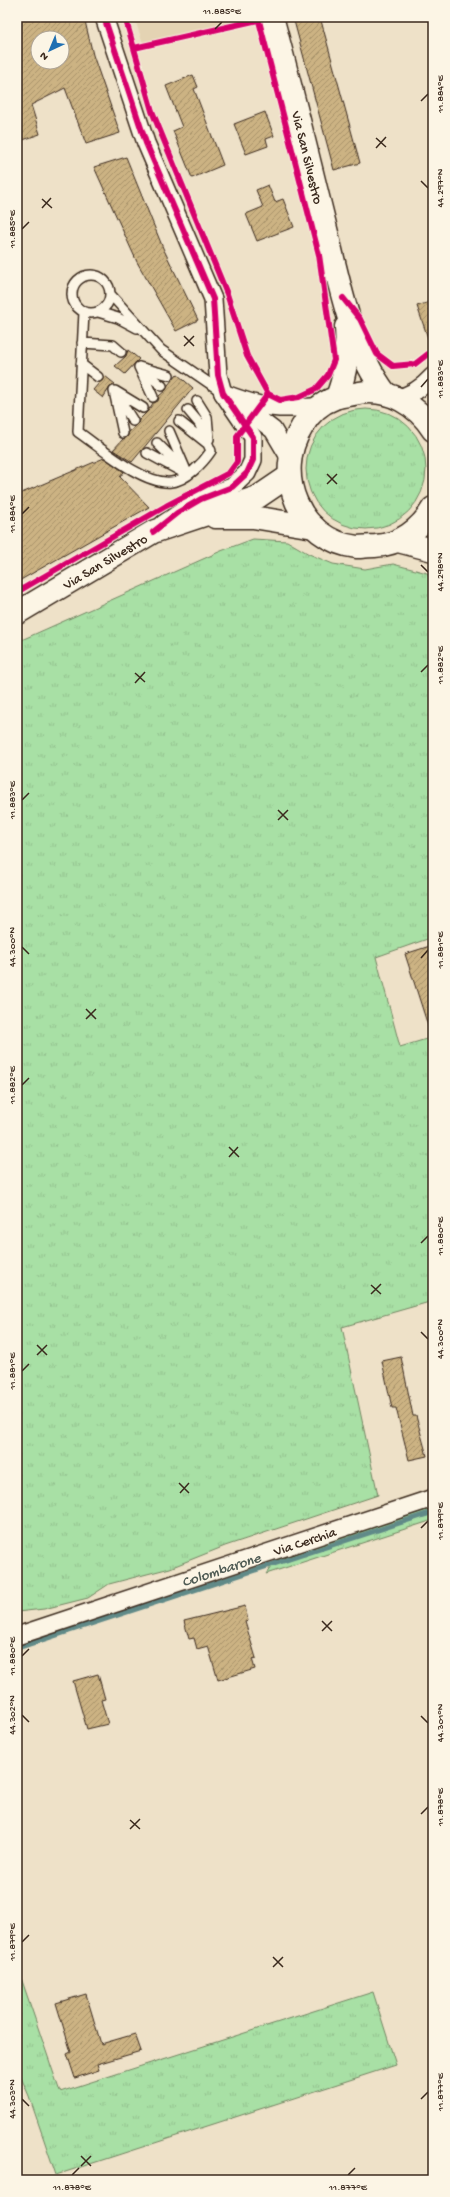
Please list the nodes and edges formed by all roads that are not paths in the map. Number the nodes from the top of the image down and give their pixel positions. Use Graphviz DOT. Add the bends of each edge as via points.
graph roads {
  1 [pos="104,17"];
  2 [pos="272,17"];
  3 [pos="110,294"];
  4 [pos="343,298"];
  5 [pos="84,312"];
  6 [pos="98,312"];
  7 [pos="144,334"];
  8 [pos="82,343"];
  9 [pos="121,352"];
  10 [pos="81,364"];
  11 [pos="139,367"];
  12 [pos="169,375"];
  13 [pos="433,376"];
  14 [pos="98,377"];
  15 [pos="162,386"];
  16 [pos="114,391"];
  17 [pos="223,393"];
  18 [pos="153,396"];
  19 [pos="391,396"];
  20 [pos="197,401"];
  21 [pos="329,402"];
  22 [pos="143,408"];
  23 [pos="188,410"];
  24 [pos="132,421"];
  25 [pos="179,421"];
  26 [pos="433,430"];
  27 [pos="169,431"];
  28 [pos="123,433"];
  29 [pos="158,443"];
  30 [pos="210,446"];
  31 [pos="147,453"];
  32 [pos="289,467"];
  33 [pos="188,475"];
  34 [pos="433,508"];
  35 [pos="196,517"];
  36 [pos="314,527"];
  37 [pos="153,532"];
  38 [pos="398,541"];
  39 [pos="429,545"];
  40 [pos="17,613"];
  41 [pos="433,1498"];
  42 [pos="17,1636"];
  1 -- 17 [label="street" via="146,143 213,299 218,375"];
  2 -- 4 [label="main road, Via San Silvestro"];
  3 -- 5 [label="lane" via="107,284 99,277 88,275 79,279 73,287 72,299 78,309"];
  3 -- 6 [label="lane" via="107,305"];
  3 -- 7 [label="lane"];
  4 -- 19 [label="main road, Via San Silvestro" via="373,377"];
  4 -- 21 [label="main road, Via San Silvestro" via="346,375"];
  5 -- 6 [label="lane"];
  5 -- 8 [label="lane"];
  6 -- 7 [label="lane" via="118,318"];
  7 -- 17 [label="lane" via="174,361"];
  8 -- 9 [label="lane" via="113,345"];
  8 -- 10 [label="lane"];
  10 -- 14 [label="lane"];
  10 -- 33 [label="lane" via="78,432 149,478 172,482"];
  11 -- 12 [label="lane"];
  11 -- 15 [label="lane"];
  11 -- 18 [label="lane"];
  13 -- 19 [label="street" via="418,391 405,397"];
  16 -- 22 [label="lane"];
  16 -- 24 [label="lane"];
  16 -- 28 [label="lane"];
  17 -- 21 [label="street" via="264,407 290,409"];
  17 -- 32 [label="street" via="273,430"];
  17 -- 37 [label="street" via="253,437 253,460 247,473 232,487 201,499 177,513"];
  19 -- 21 [label="main road" via="369,391"];
  19 -- 26 [label="main road" via="411,405"];
  20 -- 30 [label="lane" via="206,417"];
  21 -- 32 [label="main road" via="306,419 295,438"];
  23 -- 30 [label="lane" via="199,423"];
  25 -- 30 [label="lane"];
  27 -- 33 [label="lane"];
  29 -- 33 [label="lane"];
  30 -- 33 [label="lane" via="211,451 202,464"];
  31 -- 33 [label="lane"];
  32 -- 35 [label="main road, Via San Silvestro" via="258,497"];
  32 -- 36 [label="main road" via="294,497"];
  34 -- 38 [label="main road" via="427,518 408,536"];
  35 -- 36 [label="main road, Via San Silvestro" via="253,517"];
  35 -- 37 [label="main road, Via San Silvestro"];
  36 -- 38 [label="main road" via="330,538 356,547 383,546"];
  37 -- 40 [label="main road, Via San Silvestro"];
  38 -- 39 [label="main road"];
  41 -- 42 [label="street, Via Cerchia"];
}
